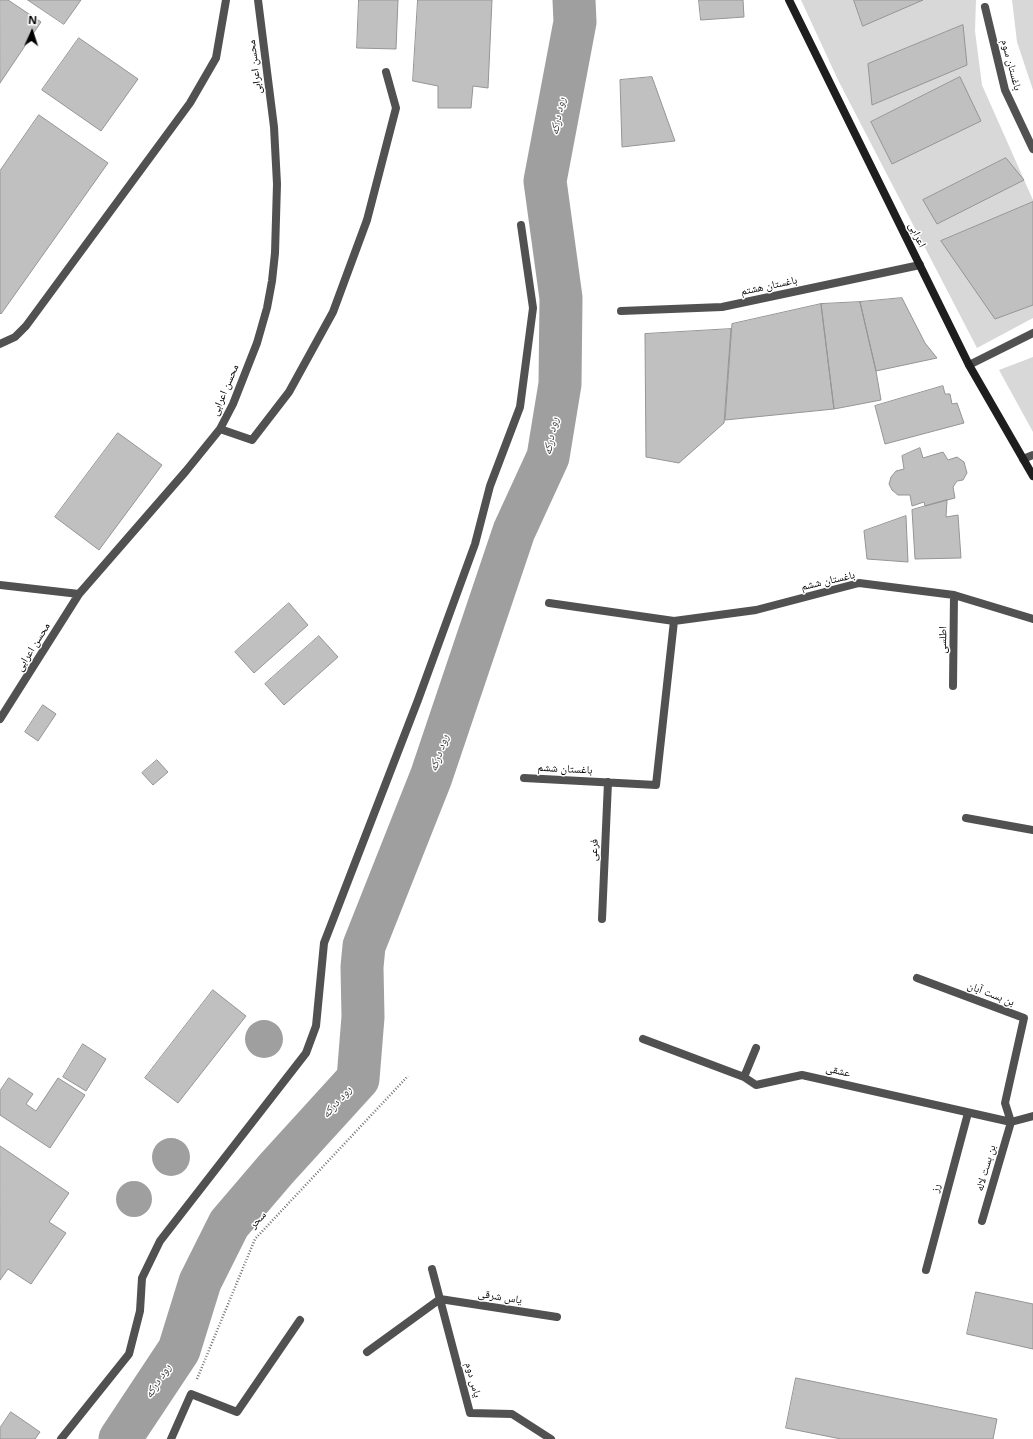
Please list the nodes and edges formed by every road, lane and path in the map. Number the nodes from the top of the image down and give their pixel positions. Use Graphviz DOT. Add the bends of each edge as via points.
graph roads {
  1 [pos="226,0"];
  2 [pos="258,0"];
  3 [pos="789,0"];
  4 [pos="985,7"];
  5 [pos="386,72"];
  6 [pos="1033,149"];
  7 [pos="520,226"];
  8 [pos="920,265"];
  9 [pos="621,311"];
  10 [pos="1033,333"];
  11 [pos="0,344"];
  12 [pos="969,365"];
  13 [pos="220,429"];
  14 [pos="1033,455"];
  15 [pos="1023,459"];
  16 [pos="1033,476"];
  17 [pos="0,585"];
  18 [pos="79,594"];
  19 [pos="954,595"];
  20 [pos="548,602"];
  21 [pos="1033,619"];
  22 [pos="674,621"];
  23 [pos="953,686"];
  24 [pos="0,719"];
  25 [pos="524,778"];
  26 [pos="608,782"];
  27 [pos="966,818"];
  28 [pos="1033,830"];
  29 [pos="602,919"];
  30 [pos="917,978"];
  31 [pos="644,1039"];
  32 [pos="756,1048"];
  33 [pos="408,1076"];
  34 [pos="744,1078"];
  35 [pos="968,1112"];
  36 [pos="1033,1116"];
  37 [pos="1010,1122"];
  38 [pos="982,1221"];
  39 [pos="432,1269"];
  40 [pos="926,1270"];
  41 [pos="440,1298"];
  42 [pos="557,1318"];
  43 [pos="300,1320"];
  44 [pos="367,1352"];
  45 [pos="191,1394"];
  46 [pos="61,1439"];
  47 [pos="171,1439"];
  48 [pos="551,1439"];
  1 -- 11 [label="street" via="216,58 190,102 26,326 15,337"];
  2 -- 13 [label="street, محسن اعرابی" via="274,127 277,184 275,253 267,308 233,404"];
  3 -- 8 [label="street, اعرابی"];
  4 -- 6 [label="street, باغستان سوم" via="1005,90"];
  5 -- 13 [label="street" via="396,108 367,220 333,312 289,392 252,440"];
  7 -- 46 [label="street" via="532,308 520,407 490,486 475,544 418,700 324,943 316,1026 306,1053 160,1241 142,1278 140,1311 129,1354"];
  8 -- 9 [label="street, باغستان هشتم" via="722,307"];
  8 -- 12 [label="street, اعرابی"];
  10 -- 12 [label="street"];
  12 -- 15 [label="street, اعرابی"];
  13 -- 18 [label="street, محسن اعرابی"];
  14 -- 15 [label="street"];
  15 -- 16 [label="street, اعرابی"];
  17 -- 18 [label="street"];
  18 -- 24 [label="street, محسن اعرابی"];
  19 -- 21 [label="street, باغستان ششم"];
  19 -- 22 [label="street, باغستان ششم" via="859,584 756,610"];
  19 -- 23 [label="street, اطلسی"];
  20 -- 22 [label="street, باغستان ششم"];
  22 -- 26 [label="street, باغستان ششم" via="656,785"];
  25 -- 26 [label="street, باغستان ششم"];
  26 -- 29 [label="street, فرعی"];
  27 -- 28 [label="street"];
  30 -- 37 [label="street, بن بست آبان" via="1024,1018 1005,1103"];
  31 -- 34 [label="street, عشقی"];
  32 -- 34 [label="street"];
  33 -- 45 [label="path, سحر" via="255,1239"];
  34 -- 35 [label="street, عشقی" via="756,1085 802,1074"];
  35 -- 37 [label="street, عشقی"];
  35 -- 40 [label="street, رز"];
  36 -- 37 [label="street, عشقی"];
  37 -- 38 [label="street, بن بست لاله"];
  39 -- 41 [label="street, یاس دوم"];
  41 -- 42 [label="street, یاس شرقی"];
  41 -- 44 [label="street"];
  41 -- 48 [label="street, یاس دوم" via="470,1413 512,1414"];
  43 -- 45 [label="street" via="237,1412"];
  45 -- 47 [label="street"];
}
